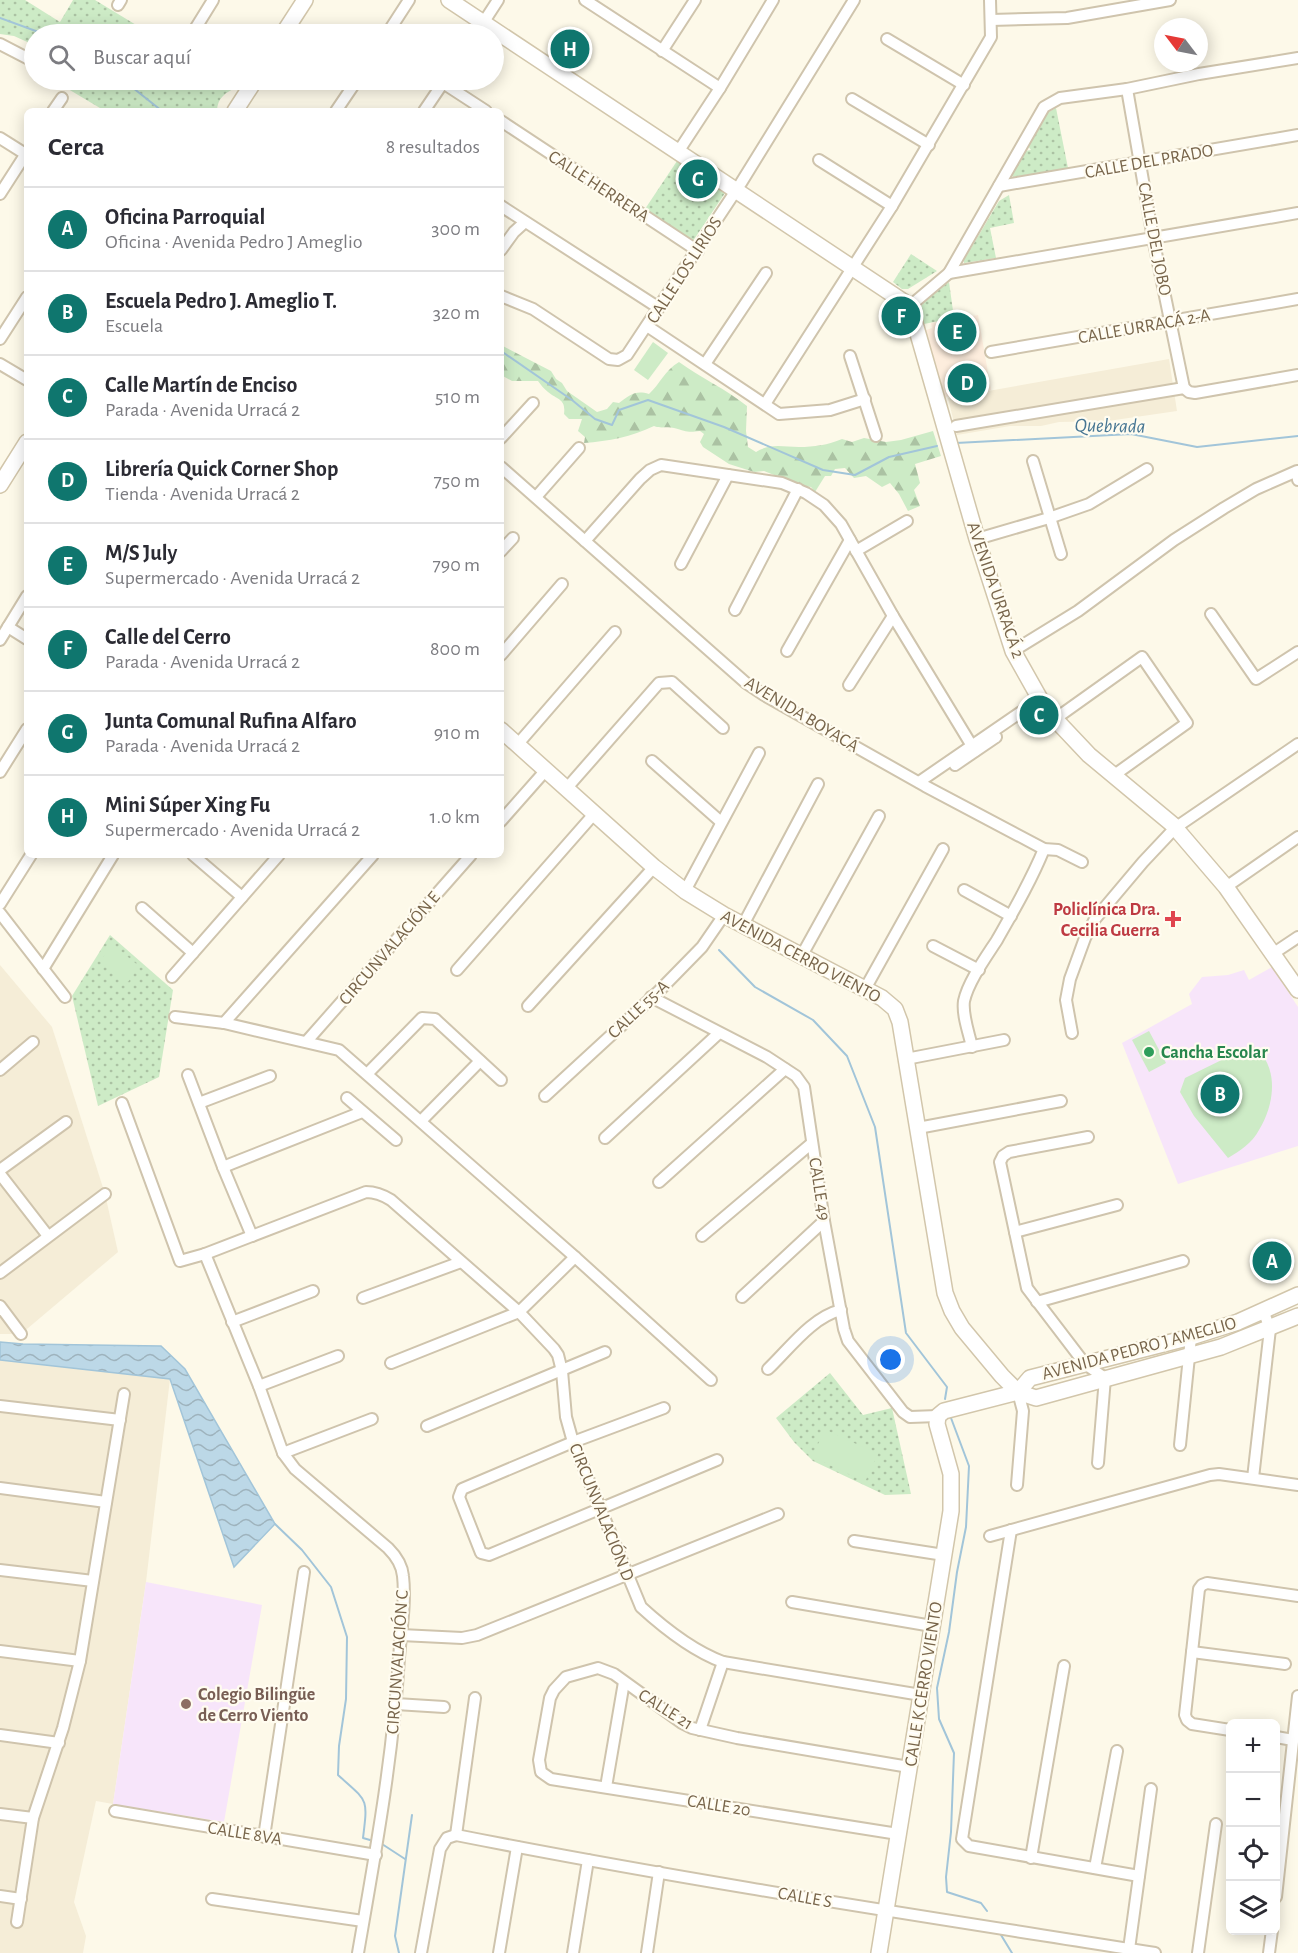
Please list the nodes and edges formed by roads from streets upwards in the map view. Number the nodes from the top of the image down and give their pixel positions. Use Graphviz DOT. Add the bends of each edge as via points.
graph roads {
  1 [pos="213,0"];
  2 [pos="305,0"];
  3 [pos="409,0"];
  4 [pos="450,0"];
  5 [pos="498,0"];
  6 [pos="585,0"];
  7 [pos="695,0"];
  8 [pos="773,0"];
  9 [pos="854,0"];
  10 [pos="990,0"];
  11 [pos="1170,0"];
  12 [pos="1142,3"];
  13 [pos="991,20"];
  14 [pos="198,24"];
  15 [pos="289,24"];
  16 [pos="393,24"];
  17 [pos="475,24"];
  18 [pos="483,24"];
  19 [pos="887,39"];
  20 [pos="0,44"];
  21 [pos="504,44"];
  22 [pos="662,51"];
  23 [pos="24,56"];
  24 [pos="1298,58"];
  25 [pos="964,85"];
  26 [pos="720,88"];
  27 [pos="1127,89"];
  28 [pos="249,90"];
  29 [pos="350,90"];
  30 [pos="438,90"];
  31 [pos="457,90"];
  32 [pos="62,98"];
  33 [pos="852,99"];
  34 [pos="55,108"];
  35 [pos="237,108"];
  36 [pos="338,108"];
  37 [pos="426,108"];
  38 [pos="482,108"];
  39 [pos="504,123"];
  40 [pos="1298,135"];
  41 [pos="0,138"];
  42 [pos="929,145"];
  43 [pos="24,152"];
  44 [pos="678,152"];
  45 [pos="24,158"];
  46 [pos="819,160"];
  47 [pos="1140,162"];
  48 [pos="999,186"];
  49 [pos="736,190"];
  50 [pos="0,194"];
  51 [pos="892,206"];
  52 [pos="504,208"];
  53 [pos="1298,213"];
  54 [pos="525,222"];
  55 [pos="1153,238"];
  56 [pos="504,246"];
  57 [pos="698,251"];
  58 [pos="852,268"];
  59 [pos="766,273"];
  60 [pos="948,273"];
  61 [pos="504,297"];
  62 [pos="1298,299"];
  63 [pos="24,302"];
  64 [pos="910,306"];
  65 [pos="659,308"];
  66 [pos="1171,321"];
  67 [pos="647,326"];
  68 [pos="0,339"];
  69 [pos="990,352"];
  70 [pos="850,356"];
  71 [pos="0,364"];
  72 [pos="705,364"];
  73 [pos="1298,375"];
  74 [pos="24,378"];
  75 [pos="1184,388"];
  76 [pos="865,399"];
  77 [pos="533,403"];
  78 [pos="765,404"];
  79 [pos="956,426"];
  80 [pos="504,435"];
  81 [pos="876,435"];
  82 [pos="24,447"];
  83 [pos="579,448"];
  84 [pos="1033,461"];
  85 [pos="1147,469"];
  86 [pos="504,470"];
  87 [pos="728,475"];
  88 [pos="1298,480"];
  89 [pos="0,485"];
  90 [pos="798,489"];
  91 [pos="536,497"];
  92 [pos="1049,518"];
  93 [pos="907,521"];
  94 [pos="513,538"];
  95 [pos="977,539"];
  96 [pos="585,541"];
  97 [pos="853,545"];
  98 [pos="504,548"];
  99 [pos="1061,554"];
  100 [pos="681,564"];
  101 [pos="562,584"];
  102 [pos="24,601"];
  103 [pos="735,610"];
  104 [pos="1211,614"];
  105 [pos="893,616"];
  106 [pos="8,627"];
  107 [pos="615,632"];
  108 [pos="24,637"];
  109 [pos="0,640"];
  110 [pos="787,651"];
  111 [pos="1013,651"];
  112 [pos="1298,651"];
  113 [pos="504,652"];
  114 [pos="849,685"];
  115 [pos="1042,702"];
  116 [pos="1055,719"];
  117 [pos="723,728"];
  118 [pos="504,733"];
  119 [pos="24,734"];
  120 [pos="1298,744"];
  121 [pos="518,745"];
  122 [pos="973,748"];
  123 [pos="759,753"];
  124 [pos="652,761"];
  125 [pos="546,770"];
  126 [pos="0,772"];
  127 [pos="1113,776"];
  128 [pos="818,784"];
  129 [pos="922,784"];
  130 [pos="566,789"];
  131 [pos="594,814"];
  132 [pos="879,816"];
  133 [pos="504,818"];
  134 [pos="721,822"];
  135 [pos="1175,828"];
  136 [pos="1298,837"];
  137 [pos="943,849"];
  138 [pos="1044,849"];
  139 [pos="29,858"];
  140 [pos="111,858"];
  141 [pos="196,858"];
  142 [pos="276,858"];
  143 [pos="370,858"];
  144 [pos="468,858"];
  145 [pos="1082,862"];
  146 [pos="654,867"];
  147 [pos="1226,887"];
  148 [pos="964,890"];
  149 [pos="685,891"];
  150 [pos="242,897"];
  151 [pos="0,904"];
  152 [pos="142,908"];
  153 [pos="0,913"];
  154 [pos="724,915"];
  155 [pos="1011,916"];
  156 [pos="743,925"];
  157 [pos="1298,937"];
  158 [pos="933,946"];
  159 [pos="192,953"];
  160 [pos="1274,953"];
  161 [pos="801,955"];
  162 [pos="43,969"];
  163 [pos="457,970"];
  164 [pos="979,970"];
  165 [pos="172,976"];
  166 [pos="865,989"];
  167 [pos="1298,990"];
  168 [pos="65,997"];
  169 [pos="651,997"];
  170 [pos="528,1006"];
  171 [pos="175,1017"];
  172 [pos="224,1023"];
  173 [pos="719,1033"];
  174 [pos="1072,1033"];
  175 [pos="1004,1040"];
  176 [pos="307,1041"];
  177 [pos="33,1042"];
  178 [pos="972,1047"];
  179 [pos="906,1059"];
  180 [pos="480,1060"];
  181 [pos="785,1069"];
  182 [pos="0,1070"];
  183 [pos="368,1073"];
  184 [pos="188,1075"];
  185 [pos="270,1076"];
  186 [pos="501,1080"];
  187 [pos="545,1096"];
  188 [pos="347,1098"];
  189 [pos="1061,1101"];
  190 [pos="122,1103"];
  191 [pos="199,1103"];
  192 [pos="362,1112"];
  193 [pos="421,1121"];
  194 [pos="66,1122"];
  195 [pos="918,1128"];
  196 [pos="1088,1137"];
  197 [pos="605,1138"];
  198 [pos="396,1140"];
  199 [pos="812,1143"];
  200 [pos="223,1167"];
  201 [pos="0,1172"];
  202 [pos="659,1182"];
  203 [pos="105,1194"];
  204 [pos="1117,1205"];
  205 [pos="824,1221"];
  206 [pos="1015,1232"];
  207 [pos="48,1236"];
  208 [pos="252,1236"];
  209 [pos="702,1236"];
  210 [pos="204,1254"];
  211 [pos="575,1257"];
  212 [pos="1184,1261"];
  213 [pos="461,1262"];
  214 [pos="0,1273"];
  215 [pos="313,1291"];
  216 [pos="1298,1295"];
  217 [pos="742,1297"];
  218 [pos="363,1298"];
  219 [pos="1036,1302"];
  220 [pos="0,1306"];
  221 [pos="841,1310"];
  222 [pos="1263,1310"];
  223 [pos="519,1312"];
  224 [pos="1298,1317"];
  225 [pos="232,1322"];
  226 [pos="1270,1329"];
  227 [pos="21,1334"];
  228 [pos="1191,1337"];
  229 [pos="605,1352"];
  230 [pos="1189,1354"];
  231 [pos="339,1356"];
  232 [pos="392,1363"];
  233 [pos="1085,1364"];
  234 [pos="768,1370"];
  235 [pos="562,1371"];
  236 [pos="1105,1377"];
  237 [pos="711,1380"];
  238 [pos="259,1386"];
  239 [pos="1018,1392"];
  240 [pos="124,1394"];
  241 [pos="0,1406"];
  242 [pos="664,1408"];
  243 [pos="938,1416"];
  244 [pos="372,1419"];
  245 [pos="120,1420"];
  246 [pos="427,1426"];
  247 [pos="573,1442"];
  248 [pos="1180,1445"];
  249 [pos="283,1453"];
  250 [pos="717,1460"];
  251 [pos="1098,1463"];
  252 [pos="1253,1478"];
  253 [pos="1017,1485"];
  254 [pos="1298,1485"];
  255 [pos="0,1488"];
  256 [pos="106,1502"];
  257 [pos="599,1507"];
  258 [pos="778,1514"];
  259 [pos="1011,1530"];
  260 [pos="990,1536"];
  261 [pos="854,1541"];
  262 [pos="944,1555"];
  263 [pos="0,1570"];
  264 [pos="304,1572"];
  265 [pos="626,1576"];
  266 [pos="93,1581"];
  267 [pos="1298,1596"];
  268 [pos="792,1602"];
  269 [pos="932,1626"];
  270 [pos="400,1635"];
  271 [pos="0,1652"];
  272 [pos="1192,1652"];
  273 [pos="80,1661"];
  274 [pos="723,1662"];
  275 [pos="1285,1664"];
  276 [pos="1064,1666"];
  277 [pos="624,1682"];
  278 [pos="921,1695"];
  279 [pos="1298,1696"];
  280 [pos="475,1698"];
  281 [pos="396,1704"];
  282 [pos="444,1707"];
  283 [pos="1226,1729"];
  284 [pos="699,1730"];
  285 [pos="0,1735"];
  286 [pos="1280,1738"];
  287 [pos="1293,1740"];
  288 [pos="59,1743"];
  289 [pos="1117,1751"];
  290 [pos="909,1767"];
  291 [pos="541,1772"];
  292 [pos="606,1787"];
  293 [pos="1151,1789"];
  294 [pos="115,1811"];
  295 [pos="0,1814"];
  296 [pos="33,1818"];
  297 [pos="1216,1824"];
  298 [pos="898,1834"];
  299 [pos="456,1835"];
  300 [pos="264,1836"];
  301 [pos="517,1847"];
  302 [pos="376,1855"];
  303 [pos="1031,1858"];
  304 [pos="588,1860"];
  305 [pos="1095,1868"];
  306 [pos="659,1872"];
  307 [pos="1139,1876"];
  308 [pos="1277,1881"];
  309 [pos="0,1896"];
  310 [pos="21,1899"];
  311 [pos="212,1899"];
  312 [pos="886,1910"];
  313 [pos="363,1921"];
  314 [pos="17,1922"];
  315 [pos="1271,1935"];
  316 [pos="1129,1949"];
  317 [pos="358,1953"];
  318 [pos="421,1953"];
  319 [pos="499,1953"];
  320 [pos="573,1953"];
  321 [pos="647,1953"];
  322 [pos="879,1953"];
  323 [pos="1155,1953"];
  324 [pos="1198,1953"];
  325 [pos="1269,1953"];
  1 -- 14 [label="street"];
  2 -- 15 [label="street"];
  3 -- 16 [label="street"];
  4 -- 17 [label="street"];
  5 -- 18 [label="street"];
  6 -- 22 [label="street"];
  7 -- 22 [label="street"];
  8 -- 26 [label="street"];
  9 -- 49 [label="street, CALLE LOS LIRIOS"];
  10 -- 13 [label="street"];
  11 -- 12 [label="street"];
  12 -- 13 [label="street" via="1067,18"];
  13 -- 25 [label="street" via="991,37"];
  19 -- 25 [label="street"];
  20 -- 23 [label="street"];
  21 -- 44 [label="street"];
  22 -- 26 [label="street"];
  24 -- 27 [label="street"];
  25 -- 42 [label="street"];
  26 -- 44 [label="street"];
  27 -- 47 [label="street, CALLE DEL JOBO"];
  27 -- 48 [label="street" via="1060,98 1044,107"];
  28 -- 35 [label="street"];
  29 -- 36 [label="street"];
  30 -- 37 [label="street"];
  31 -- 38 [label="street"];
  32 -- 34 [label="street"];
  33 -- 42 [label="street"];
  39 -- 57 [label="street, CALLE HERRERA"];
  40 -- 47 [label="street, CALLE DEL PRADO"];
  41 -- 43 [label="street"];
  42 -- 51 [label="street"];
  44 -- 49 [label="street"];
  45 -- 50 [label="street"];
  46 -- 51 [label="street"];
  47 -- 48 [label="street, CALLE DEL PRADO"];
  47 -- 55 [label="street, CALLE DEL JOBO"];
  48 -- 60 [label="street"];
  49 -- 57 [label="street, CALLE LOS LIRIOS"];
  49 -- 58 [label="street"];
  51 -- 58 [label="street"];
  52 -- 54 [label="street"];
  53 -- 55 [label="street"];
  54 -- 56 [label="street"];
  54 -- 65 [label="street"];
  55 -- 60 [label="street"];
  55 -- 66 [label="street, CALLE DEL JOBO"];
  57 -- 65 [label="street, CALLE LOS LIRIOS"];
  58 -- 64 [label="street"];
  58 -- 78 [label="street"];
  59 -- 72 [label="street"];
  60 -- 64 [label="street"];
  61 -- 67 [label="street, CALLE LOS LIRIOS" via="533,309 614,361 627,355"];
  62 -- 66 [label="street, CALLE URRACÁ 2-A"];
  63 -- 68 [label="street"];
  64 -- 95 [label="street, AVENIDA URRACÁ 2"];
  65 -- 67 [label="street, CALLE LOS LIRIOS"];
  66 -- 69 [label="street, CALLE URRACÁ 2-A"];
  66 -- 75 [label="street, CALLE DEL JOBO"];
  67 -- 72 [label="street"];
  70 -- 76 [label="street"];
  71 -- 74 [label="street"];
  72 -- 78 [label="street"];
  73 -- 75 [label="street" via="1195,393"];
  75 -- 79 [label="street"];
  76 -- 78 [label="street" via="830,410 779,414"];
  76 -- 81 [label="street"];
  77 -- 80 [label="street"];
  82 -- 89 [label="street"];
  83 -- 91 [label="street"];
  84 -- 92 [label="street"];
  85 -- 92 [label="street" via="1089,504"];
  86 -- 91 [label="street, AVENIDA BOYACÁ"];
  87 -- 90 [label="street"];
  87 -- 96 [label="street" via="661,465 650,470"];
  87 -- 100 [label="street"];
  88 -- 111 [label="street" via="1297,471 1224,508"];
  90 -- 97 [label="street" via="824,505"];
  90 -- 103 [label="street"];
  91 -- 96 [label="street, AVENIDA BOYACÁ"];
  92 -- 95 [label="street"];
  92 -- 99 [label="street"];
  93 -- 97 [label="street"];
  94 -- 98 [label="street"];
  95 -- 111 [label="street, AVENIDA URRACÁ 2"];
  96 -- 129 [label="street, AVENIDA BOYACÁ" via="746,683"];
  97 -- 105 [label="street"];
  97 -- 110 [label="street"];
  101 -- 113 [label="street"];
  102 -- 106 [label="street"];
  104 -- 112 [label="street" via="1256,679"];
  105 -- 114 [label="street"];
  105 -- 122 [label="street"];
  106 -- 108 [label="street"];
  106 -- 109 [label="street"];
  107 -- 121 [label="street"];
  111 -- 115 [label="street, AVENIDA URRACÁ 2"];
  115 -- 116 [label="street, AVENIDA URRACÁ 2"];
  115 -- 122 [label="street"];
  116 -- 127 [label="street, AVENIDA URRACÁ 2"];
  116 -- 127 [label="street" via="1142,657 1187,723"];
  117 -- 130 [label="street" via="672,682 659,683"];
  118 -- 121 [label="street, AVENIDA CERRO VIENTO"];
  119 -- 126 [label="street"];
  120 -- 135 [label="street"];
  121 -- 125 [label="street, AVENIDA CERRO VIENTO"];
  122 -- 129 [label="street"];
  123 -- 134 [label="street"];
  124 -- 134 [label="street"];
  125 -- 130 [label="street, AVENIDA CERRO VIENTO"];
  125 -- 133 [label="street"];
  127 -- 135 [label="street, AVENIDA URRACÁ 2"];
  128 -- 156 [label="street"];
  129 -- 138 [label="street, AVENIDA BOYACÁ"];
  130 -- 131 [label="street, AVENIDA CERRO VIENTO"];
  131 -- 146 [label="street, AVENIDA CERRO VIENTO"];
  131 -- 163 [label="street"];
  132 -- 161 [label="street"];
  134 -- 149 [label="street"];
  135 -- 147 [label="street, AVENIDA URRACÁ 2"];
  135 -- 174 [label="street" via="1095,918 1074,965 1066,1000"];
  136 -- 147 [label="street"];
  137 -- 166 [label="street"];
  138 -- 145 [label="street, AVENIDA BOYACÁ" via="1058,850"];
  138 -- 155 [label="street"];
  139 -- 151 [label="street"];
  140 -- 162 [label="street"];
  141 -- 150 [label="street"];
  142 -- 150 [label="street"];
  143 -- 172 [label="street"];
  144 -- 176 [label="street, CIRCUNVALACIÓN E"];
  146 -- 149 [label="street, AVENIDA CERRO VIENTO"];
  146 -- 170 [label="street"];
  147 -- 160 [label="street, AVENIDA URRACÁ 2"];
  148 -- 155 [label="street"];
  149 -- 154 [label="street, AVENIDA CERRO VIENTO"];
  150 -- 159 [label="street"];
  152 -- 159 [label="street"];
  153 -- 162 [label="street"];
  154 -- 156 [label="street, AVENIDA CERRO VIENTO"];
  154 -- 169 [label="street, CALLE 55-A" via="702,946"];
  155 -- 164 [label="street"];
  156 -- 161 [label="street, AVENIDA CERRO VIENTO"];
  157 -- 160 [label="street"];
  158 -- 164 [label="street"];
  159 -- 165 [label="street"];
  160 -- 167 [label="street, AVENIDA URRACÁ 2"];
  161 -- 166 [label="street, AVENIDA CERRO VIENTO"];
  162 -- 168 [label="street"];
  164 -- 178 [label="street" via="964,1003"];
  166 -- 179 [label="street, AVENIDA CERRO VIENTO" via="895,1008"];
  169 -- 173 [label="street, CALLE 49"];
  169 -- 187 [label="street, CALLE 55-A"];
  171 -- 172 [label="street"];
  172 -- 176 [label="street"];
  173 -- 181 [label="street, CALLE 49"];
  173 -- 197 [label="street"];
  175 -- 178 [label="street"];
  176 -- 183 [label="street" via="339,1050"];
  177 -- 182 [label="street"];
  178 -- 179 [label="street"];
  179 -- 195 [label="street, AVENIDA CERRO VIENTO"];
  180 -- 183 [label="street" via="435,1019 422,1018"];
  180 -- 186 [label="street"];
  180 -- 193 [label="street"];
  181 -- 199 [label="street, CALLE 49" via="804,1087"];
  181 -- 202 [label="street"];
  183 -- 193 [label="street"];
  184 -- 191 [label="street"];
  185 -- 191 [label="street"];
  188 -- 192 [label="street"];
  189 -- 195 [label="street"];
  190 -- 210 [label="street" via="180,1261"];
  191 -- 200 [label="street"];
  192 -- 198 [label="street"];
  192 -- 200 [label="street"];
  193 -- 211 [label="street"];
  194 -- 201 [label="street"];
  195 -- 239 [label="street, AVENIDA CERRO VIENTO" via="945,1293 962,1328"];
  196 -- 206 [label="street" via="1003,1156 1000,1162"];
  199 -- 205 [label="street, CALLE 49"];
  199 -- 209 [label="street"];
  200 -- 208 [label="street"];
  201 -- 207 [label="street"];
  203 -- 207 [label="street"];
  204 -- 206 [label="street"];
  205 -- 217 [label="street"];
  205 -- 221 [label="street, CALLE 49"];
  206 -- 219 [label="street" via="1027,1288"];
  207 -- 214 [label="street"];
  208 -- 210 [label="street"];
  208 -- 213 [label="street, CIRCUNVALACIÓN D" via="366,1192 391,1200"];
  210 -- 225 [label="street, CIRCUNVALACIÓN C"];
  211 -- 223 [label="street"];
  211 -- 237 [label="street"];
  212 -- 219 [label="street"];
  213 -- 218 [label="street"];
  213 -- 223 [label="street, CIRCUNVALACIÓN D"];
  215 -- 225 [label="street"];
  216 -- 222 [label="street, AVENIDA PEDRO J AMEGLIO"];
  219 -- 233 [label="street"];
  220 -- 227 [label="street"];
  221 -- 234 [label="street" via="828,1313 812,1326"];
  221 -- 243 [label="street, CALLE 49" via="848,1341 903,1412 910,1417"];
  222 -- 226 [label="street"];
  222 -- 228 [label="street, AVENIDA PEDRO J AMEGLIO"];
  223 -- 232 [label="street"];
  223 -- 235 [label="street, CIRCUNVALACIÓN D" via="555,1349"];
  224 -- 226 [label="street, AVENIDA PEDRO J AMEGLIO"];
  225 -- 238 [label="street, CIRCUNVALACIÓN C"];
  226 -- 230 [label="street, AVENIDA PEDRO J AMEGLIO"];
  226 -- 252 [label="street"];
  228 -- 230 [label="street"];
  228 -- 233 [label="street, AVENIDA PEDRO J AMEGLIO"];
  229 -- 235 [label="street"];
  230 -- 236 [label="street, AVENIDA PEDRO J AMEGLIO"];
  230 -- 248 [label="street"];
  231 -- 238 [label="street"];
  233 -- 236 [label="street"];
  233 -- 239 [label="street, AVENIDA PEDRO J AMEGLIO" via="1030,1378"];
  235 -- 246 [label="street"];
  235 -- 247 [label="street, CIRCUNVALACIÓN D" via="566,1417"];
  236 -- 239 [label="street, AVENIDA PEDRO J AMEGLIO" via="1036,1398"];
  236 -- 251 [label="street"];
  238 -- 249 [label="street, CIRCUNVALACIÓN C"];
  239 -- 243 [label="street, AVENIDA PEDRO J AMEGLIO" via="944,1411"];
  239 -- 253 [label="street" via="1023,1411"];
  240 -- 245 [label="street"];
  241 -- 245 [label="street"];
  242 -- 247 [label="street"];
  243 -- 262 [label="street, CALLE K CERRO VIENTO" via="952,1491"];
  244 -- 249 [label="street"];
  245 -- 256 [label="street"];
  247 -- 257 [label="street, CIRCUNVALACIÓN D"];
  247 -- 257 [label="street" via="462,1489 459,1497 481,1553 489,1555"];
  249 -- 270 [label="street, CIRCUNVALACIÓN C" via="295,1469 396,1558 403,1577"];
  250 -- 257 [label="street"];
  252 -- 254 [label="street"];
  252 -- 259 [label="street" via="1210,1475"];
  255 -- 256 [label="street"];
  256 -- 266 [label="street"];
  257 -- 265 [label="street, CIRCUNVALACIÓN D"];
  258 -- 265 [label="street"];
  259 -- 260 [label="street"];
  259 -- 303 [label="street" via="962,1833 969,1846"];
  261 -- 262 [label="street"];
  262 -- 269 [label="street, CALLE K CERRO VIENTO"];
  263 -- 266 [label="street"];
  264 -- 300 [label="street"];
  265 -- 270 [label="street" via="477,1635"];
  265 -- 274 [label="street, CIRCUNVALACIÓN D" via="641,1607 709,1657"];
  266 -- 273 [label="street"];
  267 -- 272 [label="street" via="1202,1585"];
  268 -- 269 [label="street"];
  269 -- 278 [label="street, CALLE K CERRO VIENTO"];
  270 -- 281 [label="street, CIRCUNVALACIÓN C"];
  271 -- 273 [label="street"];
  272 -- 275 [label="street"];
  272 -- 283 [label="street" via="1186,1720"];
  273 -- 288 [label="street"];
  274 -- 278 [label="street, CIRCUNVALACIÓN D"];
  274 -- 284 [label="street"];
  276 -- 303 [label="street"];
  277 -- 284 [label="street, CALLE 21" via="682,1723"];
  277 -- 291 [label="street, CALLE 21" via="598,1668 560,1682 550,1698 539,1760"];
  277 -- 292 [label="street"];
  278 -- 290 [label="street, CALLE K CERRO VIENTO"];
  279 -- 287 [label="street"];
  280 -- 299 [label="street"];
  281 -- 282 [label="street"];
  281 -- 302 [label="street, CIRCUNVALACIÓN C"];
  284 -- 290 [label="street, CALLE 21"];
  285 -- 288 [label="street"];
  286 -- 287 [label="street"];
  287 -- 308 [label="street"];
  288 -- 296 [label="street"];
  289 -- 305 [label="street"];
  290 -- 298 [label="street, CALLE K CERRO VIENTO"];
  291 -- 292 [label="street, CALLE 20" via="551,1779"];
  292 -- 298 [label="street, CALLE 20"];
  293 -- 307 [label="street"];
  294 -- 300 [label="street, CALLE 8VA"];
  295 -- 296 [label="street"];
  296 -- 310 [label="street"];
  297 -- 324 [label="street"];
  298 -- 312 [label="street, CALLE K CERRO VIENTO"];
  299 -- 301 [label="street, CALLE S"];
  299 -- 318 [label="street" via="447,1838 440,1849"];
  300 -- 302 [label="street, CALLE 8VA"];
  301 -- 304 [label="street, CALLE S"];
  301 -- 319 [label="street"];
  302 -- 313 [label="street, CIRCUNVALACIÓN C"];
  303 -- 305 [label="street"];
  304 -- 306 [label="street, CALLE S"];
  304 -- 320 [label="street"];
  305 -- 307 [label="street"];
  306 -- 312 [label="street, CALLE S"];
  306 -- 321 [label="street"];
  307 -- 316 [label="street"];
  309 -- 310 [label="street"];
  310 -- 314 [label="street"];
  311 -- 313 [label="street"];
  312 -- 316 [label="street, CALLE S"];
  312 -- 322 [label="street, CALLE K CERRO VIENTO"];
  313 -- 317 [label="street, CIRCUNVALACIÓN C"];
  315 -- 325 [label="street"];
  316 -- 323 [label="street, CALLE S"];
}
